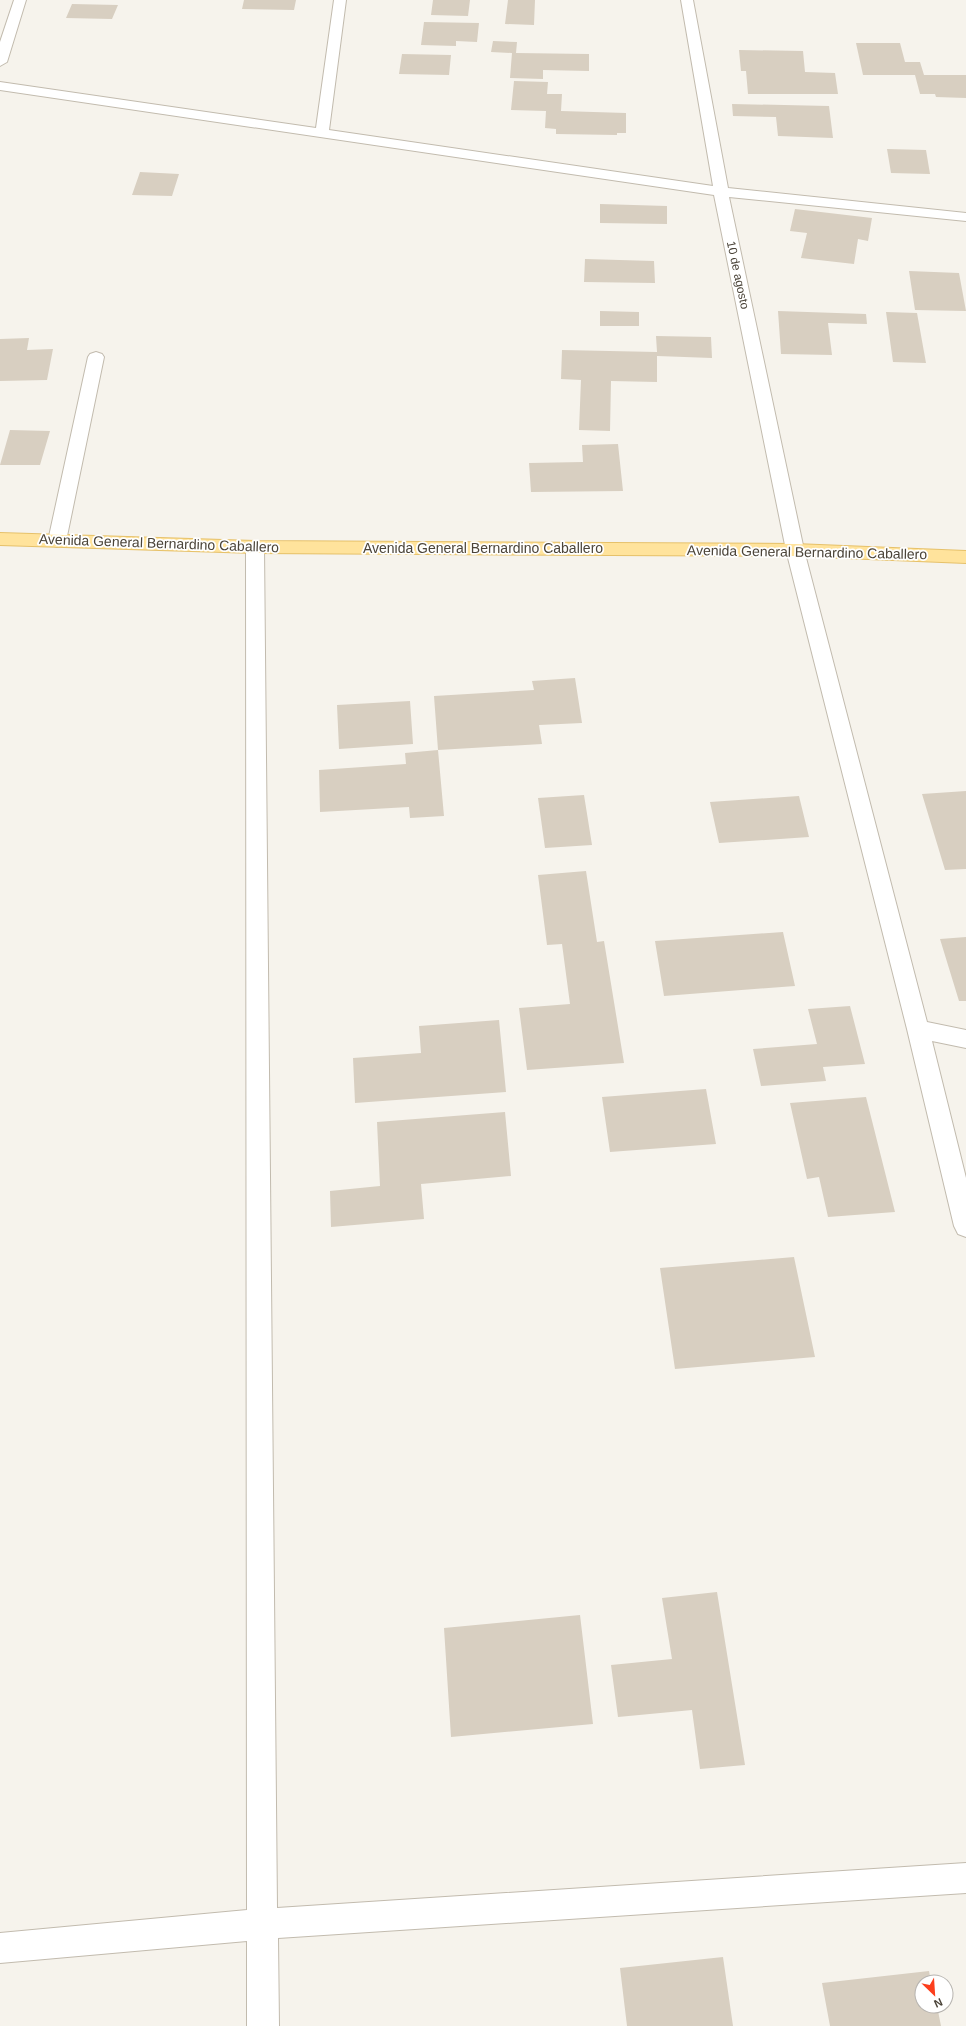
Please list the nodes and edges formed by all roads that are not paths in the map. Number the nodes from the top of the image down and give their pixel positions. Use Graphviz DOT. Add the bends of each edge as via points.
graph roads {
  1 [pos="20,0"];
  2 [pos="340,0"];
  3 [pos="686,0"];
  4 [pos="0,62"];
  5 [pos="0,86"];
  6 [pos="322,133"];
  7 [pos="721,192"];
  8 [pos="966,217"];
  9 [pos="96,357"];
  10 [pos="0,539"];
  11 [pos="57,541"];
  12 [pos="255,546"];
  13 [pos="795,550"];
  14 [pos="966,557"];
  15 [pos="918,1029"];
  16 [pos="966,1039"];
  17 [pos="966,1226"];
  18 [pos="966,1878"];
  19 [pos="263,1924"];
  20 [pos="0,1948"];
  21 [pos="263,2026"];
  1 -- 4 [label="street"];
  2 -- 6 [label="street"];
  3 -- 7 [label="street, 10 de agosto"];
  5 -- 6 [label="street"];
  6 -- 7 [label="street"];
  7 -- 8 [label="street"];
  7 -- 13 [label="street, 10 de agosto"];
  9 -- 11 [label="street"];
  10 -- 11 [label="main road, Avenida General Bernardino Caballero"];
  11 -- 12 [label="main road, Avenida General Bernardino Caballero"];
  12 -- 13 [label="main road, Avenida General Bernardino Caballero"];
  12 -- 19 [label="street"];
  13 -- 14 [label="main road, Avenida General Bernardino Caballero"];
  13 -- 15 [label="street, 10 de agosto"];
  15 -- 16 [label="street"];
  15 -- 17 [label="street, 10 de agosto"];
  18 -- 19 [label="street"];
  19 -- 20 [label="street"];
  19 -- 21 [label="street"];
}
